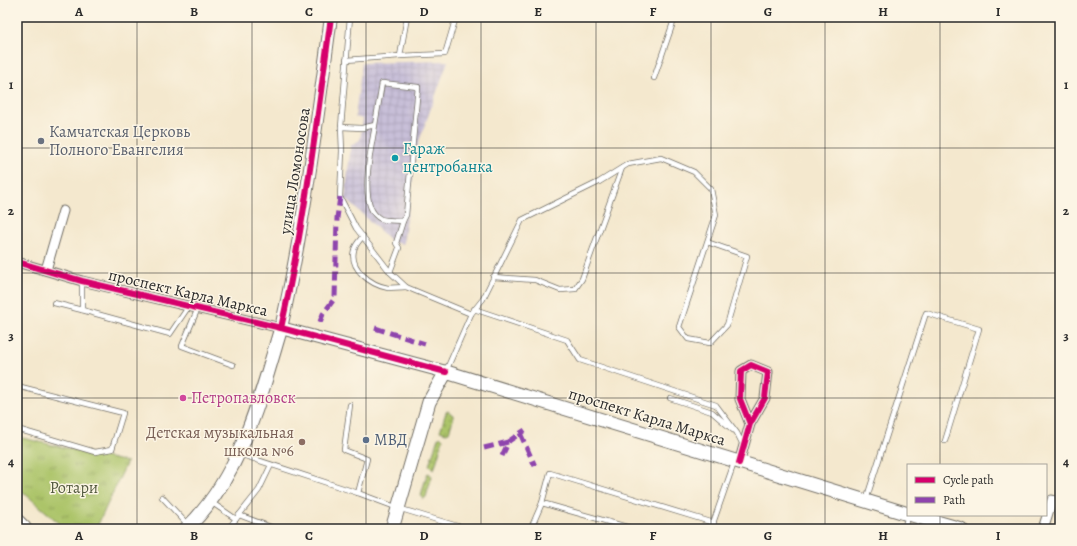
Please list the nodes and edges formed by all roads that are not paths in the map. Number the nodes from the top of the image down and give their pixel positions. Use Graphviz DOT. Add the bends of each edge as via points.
graph roads {
  1 [pos="331,17"];
  2 [pos="350,17"];
  3 [pos="407,17"];
  4 [pos="456,17"];
  5 [pos="668,17"];
  6 [pos="674,18"];
  7 [pos="400,56"];
  8 [pos="346,60"];
  9 [pos="654,78"];
  10 [pos="374,125"];
  11 [pos="341,127"];
  12 [pos="622,168"];
  13 [pos="63,211"];
  14 [pos="403,221"];
  15 [pos="363,236"];
  16 [pos="708,242"];
  17 [pos="17,262"];
  18 [pos="46,270"];
  19 [pos="390,272"];
  20 [pos="493,276"];
  21 [pos="82,281"];
  22 [pos="406,287"];
  23 [pos="54,303"];
  24 [pos="194,307"];
  25 [pos="474,309"];
  26 [pos="82,310"];
  27 [pos="471,314"];
  28 [pos="281,328"];
  29 [pos="233,365"];
  30 [pos="446,372"];
  31 [pos="17,386"];
  32 [pos="670,398"];
  33 [pos="350,405"];
  34 [pos="750,424"];
  35 [pos="17,429"];
  36 [pos="737,433"];
  37 [pos="945,441"];
  38 [pos="744,447"];
  39 [pos="238,454"];
  40 [pos="737,463"];
  41 [pos="271,465"];
  42 [pos="358,493"];
  43 [pos="162,497"];
  44 [pos="866,500"];
  45 [pos="211,502"];
  46 [pos="1060,502"];
  47 [pos="542,503"];
  48 [pos="398,508"];
  49 [pos="907,514"];
  50 [pos="907,516"];
  51 [pos="915,516"];
  52 [pos="238,517"];
  53 [pos="17,522"];
  54 [pos="714,523"];
  55 [pos="188,528"];
  56 [pos="24,529"];
  57 [pos="228,529"];
  58 [pos="276,529"];
  59 [pos="392,529"];
  60 [pos="467,529"];
  61 [pos="530,529"];
  62 [pos="634,529"];
  63 [pos="711,529"];
  64 [pos="904,529"];
  65 [pos="960,529"];
  66 [pos="1043,529"];
  1 -- 28 [label="street, улица Ломоносова" via="314,142"];
  2 -- 8 [label="lane"];
  3 -- 7 [label="lane"];
  4 -- 7 [label="lane" via="445,54"];
  5 -- 6 [label="lane"];
  6 -- 9 [label="lane"];
  7 -- 8 [label="lane"];
  8 -- 11 [label="lane"];
  10 -- 11 [label="lane" via="362,128"];
  10 -- 14 [label="lane" via="367,197 374,212 381,219"];
  10 -- 14 [label="lane" via="382,83 418,86 406,215"];
  11 -- 15 [label="lane" via="340,196"];
  12 -- 16 [label="lane" via="628,164 660,158 694,172 711,189 716,215"];
  12 -- 20 [label="lane" via="522,220"];
  12 -- 20 [label="lane" via="582,279 575,289 560,290 535,280"];
  13 -- 18 [label="street"];
  14 -- 19 [label="lane" via="396,243 399,248"];
  15 -- 19 [label="lane"];
  15 -- 22 [label="lane" via="354,249 357,270 367,279 388,288"];
  16 -- 16 [label="lane" via="679,327 688,339 710,343 727,325 747,256"];
  17 -- 18 [label="street, проспект Карла Маркса"];
  18 -- 21 [label="street, проспект Карла Маркса"];
  19 -- 22 [label="lane"];
  20 -- 25 [label="lane"];
  21 -- 24 [label="street, проспект Карла Маркса"];
  21 -- 26 [label="lane"];
  22 -- 27 [label="lane"];
  23 -- 26 [label="lane"];
  24 -- 26 [label="lane" via="170,334"];
  24 -- 28 [label="street, проспект Карла Маркса"];
  24 -- 29 [label="lane" via="182,346"];
  25 -- 27 [label="lane"];
  25 -- 36 [label="lane" via="567,340 580,360 716,404"];
  27 -- 30 [label="lane"];
  28 -- 30 [label="street, проспект Карла Маркса"];
  28 -- 39 [label="main road" via="257,405"];
  30 -- 40 [label="main road, проспект Карла Маркса"];
  30 -- 48 [label="main road" via="429,402"];
  31 -- 35 [label="lane" via="123,413 112,449 95,452"];
  32 -- 36 [label="lane" via="712,412"];
  33 -- 42 [label="lane" via="344,450 367,459"];
  34 -- 34 [label="street" via="740,399 741,371 751,365 768,372 765,398"];
  34 -- 38 [label="street"];
  36 -- 38 [label="lane"];
  37 -- 44 [label="lane" via="979,329 926,313"];
  38 -- 40 [label="street"];
  39 -- 41 [label="lane"];
  39 -- 45 [label="main road"];
  40 -- 44 [label="main road, проспект Карла Маркса"];
  40 -- 54 [label="lane"];
  41 -- 42 [label="lane"];
  41 -- 52 [label="lane" via="259,490"];
  42 -- 48 [label="lane"];
  43 -- 55 [label="lane"];
  44 -- 49 [label="main road, проспект Карла Маркса"];
  45 -- 52 [label="lane"];
  45 -- 55 [label="main road"];
  46 -- 66 [label="street" via="1052,500"];
  47 -- 54 [label="lane" via="550,473"];
  47 -- 61 [label="lane"];
  47 -- 62 [label="lane"];
  48 -- 59 [label="main road"];
  48 -- 60 [label="lane"];
  50 -- 64 [label="lane"];
  51 -- 65 [label="main road"];
  52 -- 57 [label="lane"];
  52 -- 58 [label="lane"];
  53 -- 56 [label="main road"];
  54 -- 63 [label="lane"];
}
